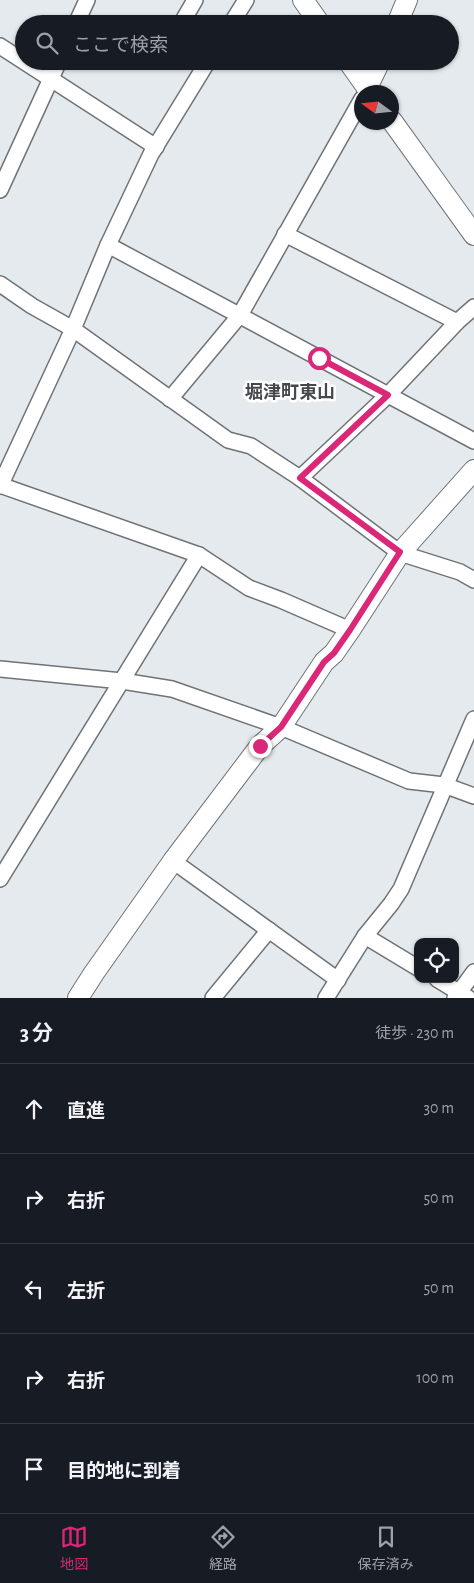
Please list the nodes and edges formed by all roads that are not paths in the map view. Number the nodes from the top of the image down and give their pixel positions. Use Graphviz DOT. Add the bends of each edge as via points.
graph roads {
  1 [pos="88,0"];
  2 [pos="195,0"];
  3 [pos="246,0"];
  4 [pos="303,0"];
  5 [pos="407,0"];
  6 [pos="80,15"];
  7 [pos="187,15"];
  8 [pos="237,15"];
  9 [pos="314,15"];
  10 [pos="401,15"];
  11 [pos="0,46"];
  12 [pos="15,56"];
  13 [pos="37,70"];
  14 [pos="55,70"];
  15 [pos="203,70"];
  16 [pos="353,70"];
  17 [pos="376,70"];
  18 [pos="51,79"];
  19 [pos="362,85"];
  20 [pos="370,85"];
  21 [pos="354,114"];
  22 [pos="398,130"];
  23 [pos="156,147"];
  24 [pos="0,190"];
  25 [pos="285,234"];
  26 [pos="474,235"];
  27 [pos="108,245"];
  28 [pos="0,284"];
  29 [pos="474,307"];
  30 [pos="240,315"];
  31 [pos="457,322"];
  32 [pos="73,329"];
  33 [pos="388,395"];
  34 [pos="170,399"];
  35 [pos="474,441"];
  36 [pos="474,470"];
  37 [pos="300,478"];
  38 [pos="0,485"];
  39 [pos="400,552"];
  40 [pos="199,555"];
  41 [pos="474,580"];
  42 [pos="350,630"];
  43 [pos="0,669"];
  44 [pos="122,680"];
  45 [pos="474,719"];
  46 [pos="281,727"];
  47 [pos="444,785"];
  48 [pos="474,796"];
  49 [pos="174,861"];
  50 [pos="0,879"];
  51 [pos="269,930"];
  52 [pos="365,936"];
  53 [pos="414,966"];
  54 [pos="474,972"];
  55 [pos="338,980"];
  56 [pos="443,983"];
  57 [pos="461,996"];
  58 [pos="78,998"];
  59 [pos="213,998"];
  60 [pos="326,998"];
  1 -- 6 [label="street"];
  2 -- 7 [label="street"];
  3 -- 8 [label="street"];
  4 -- 9 [label="street"];
  5 -- 10 [label="street"];
  11 -- 12 [label="street"];
  13 -- 18 [label="street"];
  14 -- 18 [label="street"];
  15 -- 23 [label="street"];
  16 -- 19 [label="street"];
  17 -- 20 [label="street"];
  18 -- 23 [label="street"];
  18 -- 24 [label="street"];
  21 -- 25 [label="street"];
  22 -- 26 [label="street"];
  23 -- 27 [label="street"];
  25 -- 30 [label="street"];
  25 -- 31 [label="street"];
  27 -- 30 [label="street"];
  27 -- 32 [label="street"];
  28 -- 32 [label="street"];
  29 -- 31 [label="street"];
  30 -- 33 [label="street"];
  30 -- 34 [label="street"];
  31 -- 33 [label="street"];
  32 -- 34 [label="street"];
  32 -- 38 [label="street"];
  33 -- 35 [label="street"];
  33 -- 37 [label="street"];
  34 -- 37 [label="street" via="228,440 251,446"];
  36 -- 39 [label="street"];
  37 -- 39 [label="street"];
  38 -- 40 [label="street"];
  39 -- 41 [label="street" via="460,572"];
  39 -- 42 [label="street"];
  40 -- 42 [label="street" via="249,588"];
  40 -- 44 [label="street"];
  42 -- 46 [label="street" via="324,662"];
  43 -- 44 [label="street"];
  44 -- 46 [label="street" via="172,689"];
  44 -- 50 [label="street"];
  45 -- 47 [label="street"];
  46 -- 47 [label="street" via="409,781"];
  46 -- 49 [label="street" via="260,746"];
  47 -- 48 [label="street"];
  47 -- 52 [label="street" via="401,889"];
  49 -- 51 [label="street"];
  49 -- 58 [label="street"];
  51 -- 55 [label="street"];
  51 -- 59 [label="street"];
  52 -- 53 [label="street"];
  52 -- 55 [label="street"];
  54 -- 57 [label="street"];
  55 -- 60 [label="street"];
  56 -- 57 [label="street"];
}
